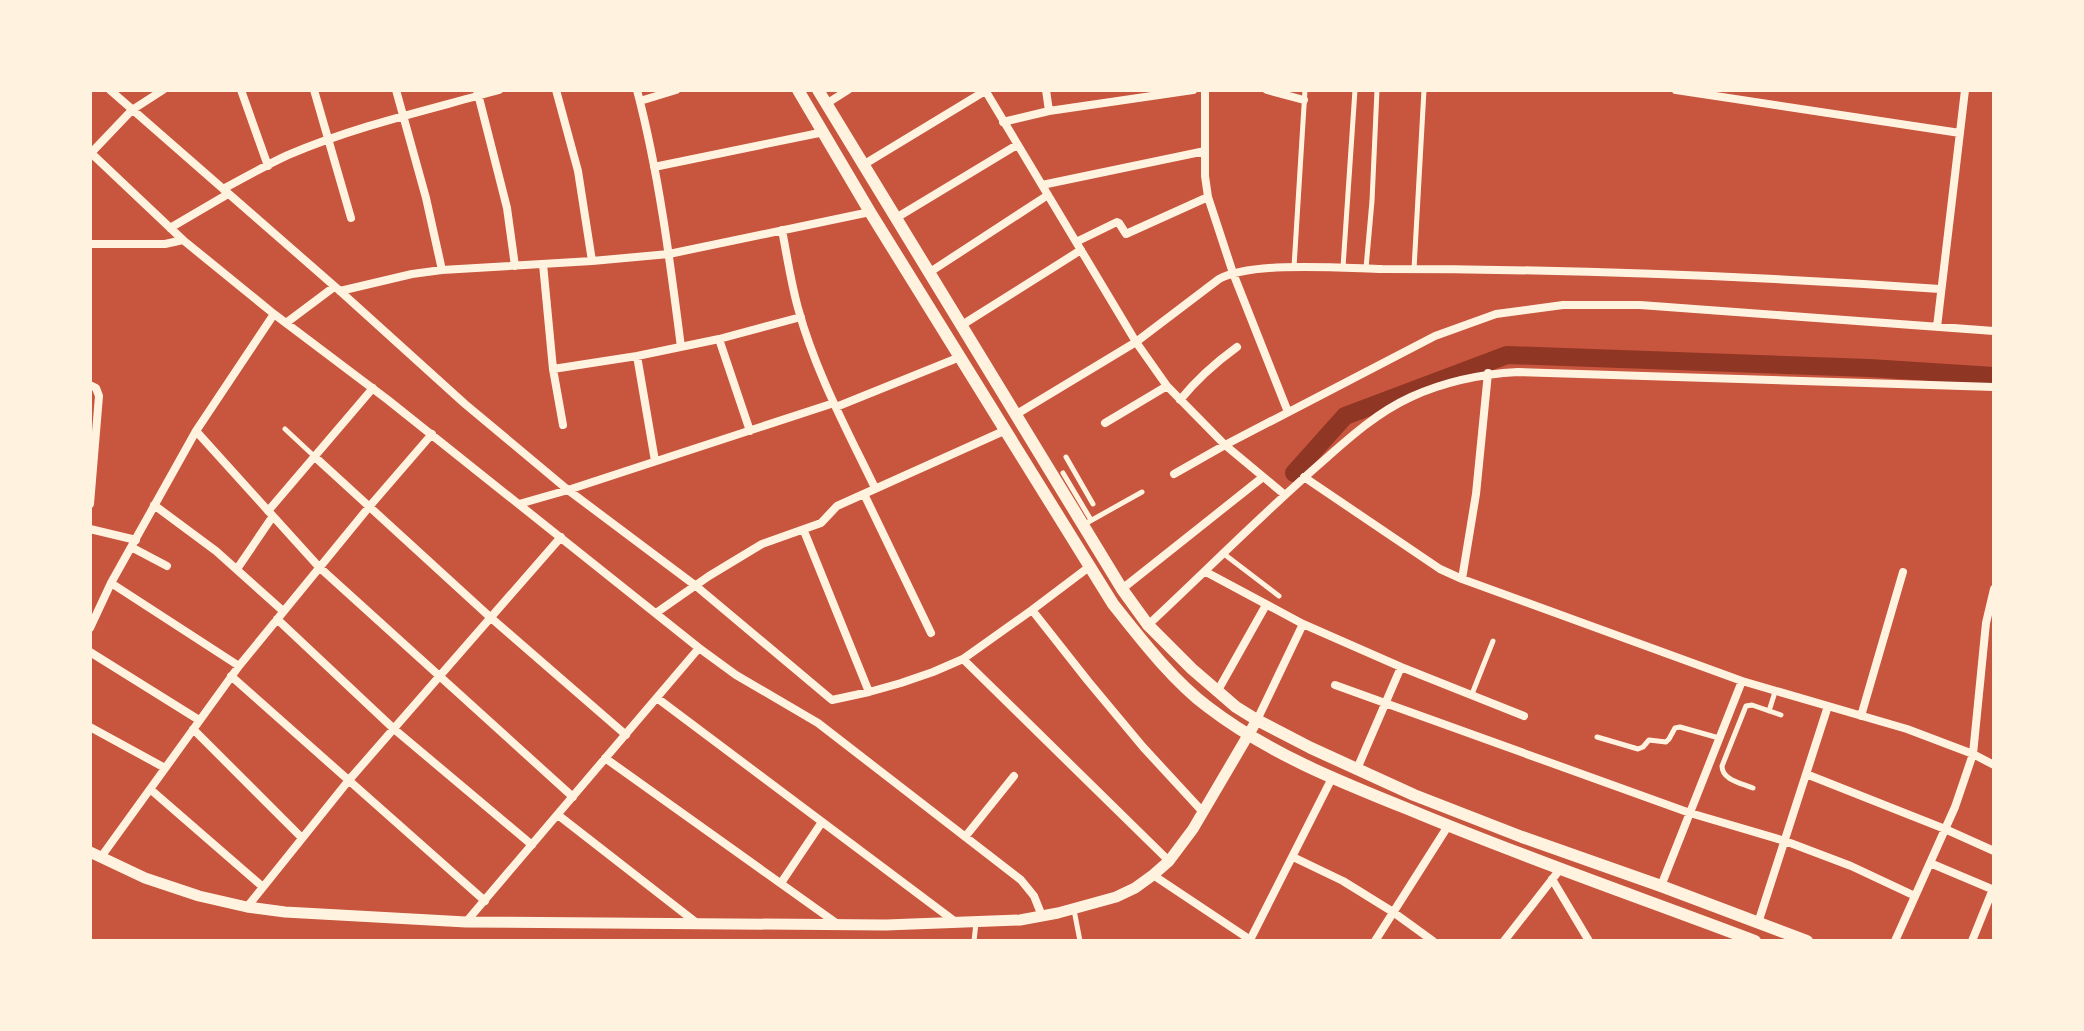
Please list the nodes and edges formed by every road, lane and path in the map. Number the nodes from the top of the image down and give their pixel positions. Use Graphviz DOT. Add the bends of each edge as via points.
graph roads {
  1 [pos="110,90"];
  2 [pos="163,90"];
  3 [pos="241,90"];
  4 [pos="314,90"];
  5 [pos="396,90"];
  6 [pos="499,90"];
  7 [pos="556,90"];
  8 [pos="637,90"];
  9 [pos="676,90"];
  10 [pos="798,90"];
  11 [pos="818,90"];
  12 [pos="848,90"];
  13 [pos="985,90"];
  14 [pos="1046,90"];
  15 [pos="1193,90"];
  16 [pos="1205,90"];
  17 [pos="1267,90"];
  18 [pos="1305,90"];
  19 [pos="1355,90"];
  20 [pos="1377,90"];
  21 [pos="1424,90"];
  22 [pos="1676,90"];
  23 [pos="1965,90"];
  24 [pos="478,93"];
  25 [pos="1304,100"];
  26 [pos="640,101"];
  27 [pos="826,104"];
  28 [pos="132,110"];
  29 [pos="1049,111"];
  30 [pos="403,115"];
  31 [pos="1003,122"];
  32 [pos="824,132"];
  33 [pos="1960,133"];
  34 [pos="328,139"];
  35 [pos="1017,145"];
  36 [pos="1205,151"];
  37 [pos="91,152"];
  38 [pos="90,165"];
  39 [pos="105,165"];
  40 [pos="863,165"];
  41 [pos="268,166"];
  42 [pos="654,167"];
  43 [pos="1042,185"];
  44 [pos="225,192"];
  45 [pos="1048,195"];
  46 [pos="1208,197"];
  47 [pos="870,212"];
  48 [pos="351,218"];
  49 [pos="896,218"];
  50 [pos="170,228"];
  51 [pos="782,230"];
  52 [pos="183,240"];
  53 [pos="90,244"];
  54 [pos="1079,246"];
  55 [pos="669,254"];
  56 [pos="592,261"];
  57 [pos="543,264"];
  58 [pos="515,266"];
  59 [pos="1294,268"];
  60 [pos="1342,268"];
  61 [pos="1366,269"];
  62 [pos="1414,269"];
  63 [pos="442,270"];
  64 [pos="930,272"];
  65 [pos="1233,273"];
  66 [pos="337,289"];
  67 [pos="1940,289"];
  68 [pos="274,314"];
  69 [pos="801,317"];
  70 [pos="286,323"];
  71 [pos="962,325"];
  72 [pos="1937,327"];
  73 [pos="1994,331"];
  74 [pos="719,339"];
  75 [pos="1136,342"];
  76 [pos="681,347"];
  77 [pos="1237,347"];
  78 [pos="637,356"];
  79 [pos="960,357"];
  80 [pos="553,369"];
  81 [pos="1488,373"];
  82 [pos="90,385"];
  83 [pos="1167,386"];
  84 [pos="1994,387"];
  85 [pos="373,388"];
  86 [pos="1180,400"];
  87 [pos="835,405"];
  88 [pos="1288,412"];
  89 [pos="1015,415"];
  90 [pos="1105,423"];
  91 [pos="563,425"];
  92 [pos="285,429"];
  93 [pos="1006,430"];
  94 [pos="196,431"];
  95 [pos="750,431"];
  96 [pos="432,434"];
  97 [pos="1225,445"];
  98 [pos="315,457"];
  99 [pos="1066,457"];
  100 [pos="655,461"];
  101 [pos="1072,468"];
  102 [pos="1174,474"];
  103 [pos="1059,476"];
  104 [pos="1263,477"];
  105 [pos="1304,477"];
  106 [pos="875,488"];
  107 [pos="568,490"];
  108 [pos="1142,492"];
  109 [pos="864,494"];
  110 [pos="1285,495"];
  111 [pos="90,504"];
  112 [pos="519,504"];
  113 [pos="1093,504"];
  114 [pos="154,505"];
  115 [pos="369,507"];
  116 [pos="270,513"];
  117 [pos="1087,523"];
  118 [pos="90,529"];
  119 [pos="804,531"];
  120 [pos="561,537"];
  121 [pos="133,544"];
  122 [pos="1224,554"];
  123 [pos="167,566"];
  124 [pos="319,567"];
  125 [pos="1089,567"];
  126 [pos="237,569"];
  127 [pos="1206,572"];
  128 [pos="1903,572"];
  129 [pos="1462,579"];
  130 [pos="111,583"];
  131 [pos="696,586"];
  132 [pos="1122,589"];
  133 [pos="1994,589"];
  134 [pos="1279,596"];
  135 [pos="1266,605"];
  136 [pos="1032,610"];
  137 [pos="656,613"];
  138 [pos="280,615"];
  139 [pos="490,617"];
  140 [pos="1303,624"];
  141 [pos="1148,625"];
  142 [pos="90,628"];
  143 [pos="931,633"];
  144 [pos="1493,641"];
  145 [pos="699,648"];
  146 [pos="90,652"];
  147 [pos="963,659"];
  148 [pos="239,666"];
  149 [pos="1401,667"];
  150 [pos="231,676"];
  151 [pos="439,677"];
  152 [pos="1742,681"];
  153 [pos="1335,685"];
  154 [pos="869,692"];
  155 [pos="1217,692"];
  156 [pos="1775,692"];
  157 [pos="1471,695"];
  158 [pos="657,698"];
  159 [pos="1385,703"];
  160 [pos="1828,706"];
  161 [pos="1769,711"];
  162 [pos="1781,715"];
  163 [pos="1524,716"];
  164 [pos="1861,716"];
  165 [pos="199,720"];
  166 [pos="1257,720"];
  167 [pos="90,727"];
  168 [pos="1723,727"];
  169 [pos="193,729"];
  170 [pos="394,729"];
  171 [pos="1735,731"];
  172 [pos="626,735"];
  173 [pos="1248,736"];
  174 [pos="1597,737"];
  175 [pos="1719,738"];
  176 [pos="1973,754"];
  177 [pos="605,758"];
  178 [pos="1994,765"];
  179 [pos="165,768"];
  180 [pos="1357,769"];
  181 [pos="1806,774"];
  182 [pos="1014,776"];
  183 [pos="1332,778"];
  184 [pos="349,780"];
  185 [pos="1753,788"];
  186 [pos="150,789"];
  187 [pos="573,797"];
  188 [pos="1202,811"];
  189 [pos="1690,813"];
  190 [pos="558,815"];
  191 [pos="822,822"];
  192 [pos="1448,826"];
  193 [pos="1945,829"];
  194 [pos="965,837"];
  195 [pos="302,838"];
  196 [pos="1785,841"];
  197 [pos="532,845"];
  198 [pos="1994,851"];
  199 [pos="95,855"];
  200 [pos="1293,857"];
  201 [pos="1169,861"];
  202 [pos="1930,863"];
  203 [pos="1556,874"];
  204 [pos="1153,875"];
  205 [pos="781,883"];
  206 [pos="1661,886"];
  207 [pos="263,887"];
  208 [pos="1994,890"];
  209 [pos="1915,896"];
  210 [pos="485,901"];
  211 [pos="247,907"];
  212 [pos="1074,909"];
  213 [pos="1393,912"];
  214 [pos="1042,916"];
  215 [pos="466,922"];
  216 [pos="976,922"];
  217 [pos="957,923"];
  218 [pos="1758,923"];
  219 [pos="698,924"];
  220 [pos="839,925"];
  221 [pos="1252,940"];
  222 [pos="974,941"];
  223 [pos="1080,941"];
  224 [pos="1375,941"];
  225 [pos="1433,941"];
  226 [pos="1504,941"];
  227 [pos="1589,941"];
  228 [pos="1755,941"];
  229 [pos="1807,941"];
  230 [pos="1895,941"];
  231 [pos="1972,941"];
  1 -- 28 [label="street"];
  2 -- 28 [label="street"];
  3 -- 41 [label="street"];
  4 -- 34 [label="street"];
  5 -- 30 [label="street"];
  6 -- 24 [label="street"];
  7 -- 56 [label="street" via="578,171"];
  8 -- 26 [label="street"];
  9 -- 26 [label="street"];
  10 -- 32 [label="main road"];
  11 -- 27 [label="main road"];
  12 -- 27 [label="street"];
  13 -- 31 [label="street"];
  13 -- 40 [label="street"];
  14 -- 29 [label="street"];
  15 -- 29 [label="street"];
  16 -- 36 [label="street"];
  17 -- 25 [label="street"];
  18 -- 25 [label="lane"];
  19 -- 60 [label="lane"];
  20 -- 61 [label="lane"];
  21 -- 62 [label="lane"];
  22 -- 33 [label="street"];
  23 -- 33 [label="street"];
  24 -- 30 [label="street"];
  24 -- 58 [label="street" via="507,208"];
  25 -- 59 [label="lane"];
  26 -- 42 [label="street"];
  27 -- 40 [label="main road"];
  28 -- 37 [label="street"];
  28 -- 44 [label="street"];
  29 -- 31 [label="street"];
  30 -- 34 [label="street"];
  30 -- 63 [label="street"];
  31 -- 35 [label="street"];
  32 -- 42 [label="street"];
  32 -- 47 [label="main road"];
  33 -- 67 [label="street"];
  34 -- 41 [label="street"];
  34 -- 48 [label="street"];
  35 -- 43 [label="street"];
  35 -- 49 [label="street"];
  36 -- 43 [label="street"];
  36 -- 46 [label="street"];
  37 -- 39 [label="street"];
  38 -- 39 [label="street"];
  39 -- 50 [label="street"];
  40 -- 49 [label="main road"];
  41 -- 44 [label="street"];
  42 -- 55 [label="street"];
  43 -- 45 [label="street"];
  44 -- 50 [label="street"];
  44 -- 66 [label="street"];
  45 -- 54 [label="street"];
  45 -- 64 [label="street"];
  46 -- 54 [label="street" via="1125,235 1117,222"];
  46 -- 65 [label="street"];
  47 -- 51 [label="street"];
  47 -- 79 [label="main road"];
  49 -- 64 [label="main road"];
  50 -- 52 [label="street"];
  51 -- 55 [label="street"];
  51 -- 69 [label="street"];
  52 -- 53 [label="street"];
  52 -- 68 [label="street"];
  54 -- 71 [label="street"];
  54 -- 75 [label="street"];
  55 -- 56 [label="street"];
  55 -- 76 [label="street"];
  56 -- 57 [label="street"];
  57 -- 58 [label="street"];
  57 -- 80 [label="street"];
  58 -- 63 [label="street"];
  59 -- 60 [label="street"];
  59 -- 65 [label="street"];
  60 -- 61 [label="street"];
  61 -- 62 [label="street"];
  62 -- 67 [label="street" via="1571,270"];
  63 -- 66 [label="street"];
  64 -- 71 [label="main road"];
  65 -- 75 [label="street"];
  65 -- 88 [label="street"];
  66 -- 70 [label="street"];
  66 -- 107 [label="street"];
  67 -- 72 [label="street"];
  68 -- 70 [label="street"];
  68 -- 94 [label="street"];
  69 -- 74 [label="street"];
  69 -- 87 [label="street"];
  70 -- 85 [label="street"];
  71 -- 89 [label="main road"];
  72 -- 73 [label="street"];
  72 -- 88 [label="street" via="1640,305 1533,309 1496,314 1435,336"];
  74 -- 76 [label="street"];
  74 -- 95 [label="street"];
  75 -- 83 [label="street"];
  75 -- 89 [label="street"];
  76 -- 78 [label="street"];
  77 -- 86 [label="street"];
  78 -- 80 [label="street"];
  78 -- 100 [label="street"];
  79 -- 87 [label="street"];
  79 -- 93 [label="main road"];
  80 -- 91 [label="street"];
  81 -- 84 [label="street"];
  81 -- 105 [label="street" via="1436,386 1386,410"];
  81 -- 129 [label="street"];
  82 -- 111 [label="street" via="99,396"];
  83 -- 86 [label="street"];
  83 -- 90 [label="street"];
  85 -- 96 [label="street"];
  85 -- 98 [label="street"];
  86 -- 97 [label="street"];
  87 -- 95 [label="street"];
  87 -- 106 [label="street"];
  88 -- 97 [label="street"];
  89 -- 103 [label="main road"];
  92 -- 98 [label="lane"];
  93 -- 106 [label="street"];
  93 -- 125 [label="main road"];
  94 -- 114 [label="street"];
  94 -- 116 [label="street"];
  95 -- 100 [label="street"];
  96 -- 112 [label="street"];
  96 -- 115 [label="street"];
  97 -- 102 [label="street"];
  97 -- 104 [label="street"];
  98 -- 115 [label="street"];
  98 -- 116 [label="street"];
  99 -- 101 [label="lane"];
  100 -- 107 [label="street"];
  101 -- 103 [label="lane"];
  101 -- 113 [label="lane"];
  103 -- 117 [label="main road"];
  104 -- 110 [label="street"];
  104 -- 132 [label="street"];
  105 -- 110 [label="street"];
  105 -- 129 [label="street"];
  106 -- 109 [label="street"];
  107 -- 112 [label="street"];
  107 -- 131 [label="street"];
  108 -- 117 [label="lane"];
  109 -- 119 [label="street"];
  109 -- 143 [label="street"];
  110 -- 122 [label="street"];
  112 -- 120 [label="street"];
  114 -- 121 [label="street"];
  114 -- 126 [label="street"];
  115 -- 124 [label="street"];
  115 -- 139 [label="street"];
  116 -- 124 [label="street"];
  116 -- 126 [label="street"];
  117 -- 132 [label="main road"];
  118 -- 121 [label="street"];
  119 -- 131 [label="street" via="762,544"];
  119 -- 154 [label="street"];
  120 -- 137 [label="street"];
  120 -- 139 [label="street"];
  121 -- 123 [label="street"];
  121 -- 130 [label="street"];
  122 -- 127 [label="street"];
  122 -- 134 [label="lane"];
  124 -- 138 [label="street"];
  124 -- 151 [label="street"];
  125 -- 136 [label="street"];
  125 -- 173 [label="main road" via="1158,657 1204,705"];
  126 -- 138 [label="street"];
  127 -- 135 [label="street"];
  127 -- 141 [label="street"];
  128 -- 164 [label="street"];
  129 -- 152 [label="street"];
  130 -- 142 [label="street"];
  130 -- 148 [label="street"];
  131 -- 137 [label="street"];
  131 -- 154 [label="street" via="829,698"];
  132 -- 141 [label="main road"];
  133 -- 176 [label="street"];
  135 -- 140 [label="street"];
  135 -- 155 [label="street"];
  136 -- 147 [label="street"];
  136 -- 188 [label="street"];
  137 -- 145 [label="street"];
  138 -- 148 [label="street"];
  138 -- 170 [label="street"];
  139 -- 151 [label="street"];
  139 -- 172 [label="street"];
  140 -- 149 [label="street"];
  140 -- 166 [label="street"];
  141 -- 155 [label="main road"];
  144 -- 157 [label="lane"];
  145 -- 158 [label="street"];
  145 -- 194 [label="street" via="818,723"];
  146 -- 165 [label="street"];
  147 -- 154 [label="street"];
  147 -- 201 [label="street"];
  148 -- 150 [label="street"];
  149 -- 157 [label="street"];
  149 -- 159 [label="street"];
  150 -- 165 [label="street"];
  150 -- 184 [label="street"];
  151 -- 170 [label="street"];
  151 -- 187 [label="street"];
  152 -- 156 [label="street"];
  152 -- 168 [label="street"];
  153 -- 159 [label="street"];
  155 -- 166 [label="main road"];
  156 -- 160 [label="street"];
  156 -- 161 [label="lane"];
  157 -- 163 [label="street"];
  158 -- 172 [label="street"];
  158 -- 191 [label="street"];
  159 -- 180 [label="street"];
  159 -- 189 [label="street"];
  160 -- 164 [label="street"];
  160 -- 181 [label="street"];
  161 -- 162 [label="lane"];
  161 -- 171 [label="lane" via="1746,706"];
  164 -- 176 [label="street"];
  165 -- 169 [label="street"];
  166 -- 173 [label="street"];
  166 -- 180 [label="main road"];
  167 -- 179 [label="street"];
  168 -- 171 [label="lane"];
  168 -- 175 [label="street"];
  169 -- 179 [label="street"];
  169 -- 195 [label="street"];
  170 -- 184 [label="street"];
  170 -- 197 [label="street"];
  171 -- 185 [label="lane" via="1721,770"];
  172 -- 177 [label="street"];
  173 -- 183 [label="main road"];
  173 -- 188 [label="street"];
  174 -- 175 [label="lane" via="1638,749 1649,740 1666,742 1680,727"];
  175 -- 189 [label="street"];
  176 -- 178 [label="street"];
  176 -- 193 [label="street"];
  177 -- 187 [label="street"];
  177 -- 205 [label="street"];
  179 -- 186 [label="street"];
  180 -- 206 [label="main road" via="1522,837"];
  181 -- 193 [label="street"];
  181 -- 196 [label="street"];
  182 -- 194 [label="street"];
  183 -- 192 [label="main road"];
  183 -- 200 [label="street"];
  184 -- 195 [label="street"];
  184 -- 210 [label="street"];
  186 -- 199 [label="street"];
  186 -- 207 [label="street"];
  187 -- 190 [label="street"];
  188 -- 201 [label="street"];
  189 -- 196 [label="street"];
  189 -- 206 [label="street"];
  190 -- 197 [label="street"];
  190 -- 219 [label="street"];
  191 -- 205 [label="street"];
  191 -- 217 [label="street"];
  192 -- 203 [label="main road"];
  192 -- 213 [label="street"];
  193 -- 198 [label="street"];
  193 -- 202 [label="street"];
  194 -- 214 [label="street" via="1021,880"];
  195 -- 207 [label="street"];
  196 -- 209 [label="street"];
  196 -- 218 [label="street"];
  197 -- 210 [label="street"];
  199 -- 211 [label="street" via="145,878"];
  200 -- 213 [label="street"];
  200 -- 221 [label="street"];
  201 -- 204 [label="street"];
  202 -- 208 [label="street"];
  202 -- 209 [label="street"];
  203 -- 226 [label="street"];
  203 -- 227 [label="street"];
  203 -- 228 [label="main road"];
  204 -- 212 [label="street" via="1116,897"];
  204 -- 221 [label="street"];
  205 -- 220 [label="street"];
  206 -- 218 [label="main road"];
  207 -- 211 [label="street"];
  208 -- 231 [label="street"];
  209 -- 230 [label="street"];
  210 -- 215 [label="street"];
  211 -- 215 [label="street"];
  212 -- 214 [label="street"];
  212 -- 223 [label="lane"];
  213 -- 224 [label="street"];
  213 -- 225 [label="street"];
  214 -- 216 [label="street"];
  215 -- 219 [label="street"];
  216 -- 217 [label="street"];
  216 -- 222 [label="lane"];
  217 -- 220 [label="street"];
  218 -- 229 [label="main road"];
  219 -- 220 [label="street"];
}
